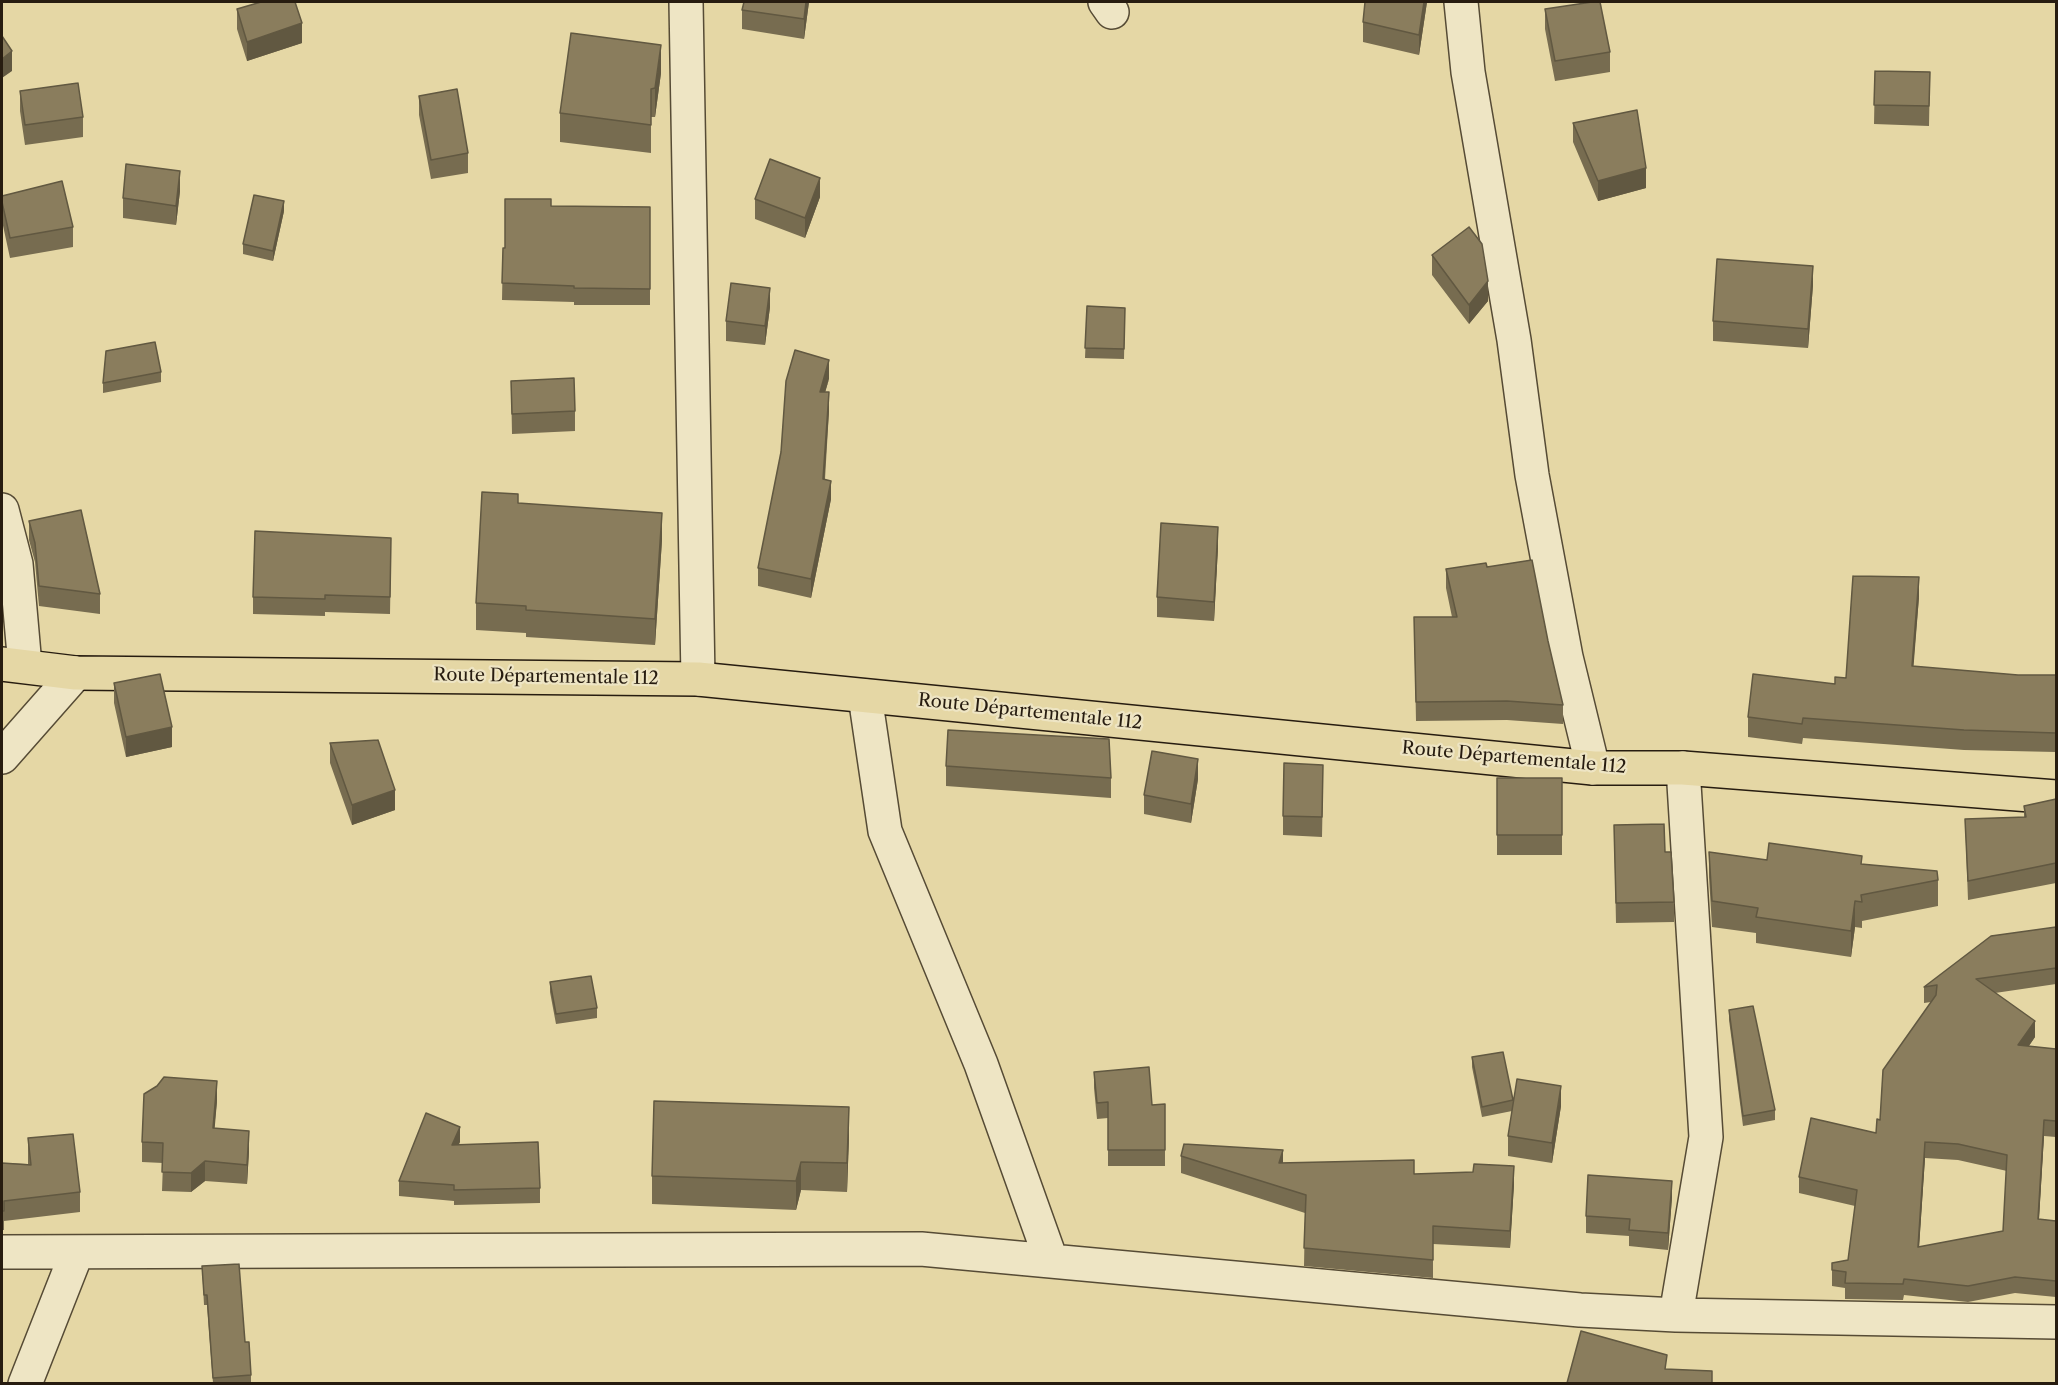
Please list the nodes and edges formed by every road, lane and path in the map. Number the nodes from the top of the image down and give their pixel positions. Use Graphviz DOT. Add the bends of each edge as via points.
graph roads {
  1 [pos="686,2"];
  2 [pos="1461,2"];
  3 [pos="2,510"];
  4 [pos="13,665"];
  5 [pos="76,673"];
  6 [pos="698,679"];
  7 [pos="865,696"];
  8 [pos="2,757"];
  9 [pos="1593,768"];
  10 [pos="1683,768"];
  11 [pos="2056,797"];
  12 [pos="2,1252"];
  13 [pos="77,1252"];
  14 [pos="1051,1260"];
  15 [pos="1676,1315"];
  16 [pos="2056,1322"];
  17 [pos="25,1383"];
  1 -- 6 [label="street"];
  2 -- 9 [label="street" via="1468,72 1514,340 1532,475 1566,657"];
  3 -- 4 [label="street" via="16,564"];
  4 -- 5 [label="main road, Route Départementale 112"];
  5 -- 6 [label="main road, Route Départementale 112"];
  5 -- 8 [label="street"];
  6 -- 7 [label="main road, Route Départementale 112"];
  7 -- 9 [label="main road, Route Départementale 112"];
  7 -- 14 [label="street" via="885,831 981,1064"];
  9 -- 10 [label="main road, Route Départementale 112"];
  10 -- 11 [label="main road, Route Départementale 112"];
  10 -- 15 [label="street" via="1706,1137"];
  12 -- 13 [label="street"];
  13 -- 14 [label="street" via="921,1249"];
  13 -- 17 [label="street"];
  14 -- 15 [label="street" via="1580,1310"];
  15 -- 16 [label="street"];
}
